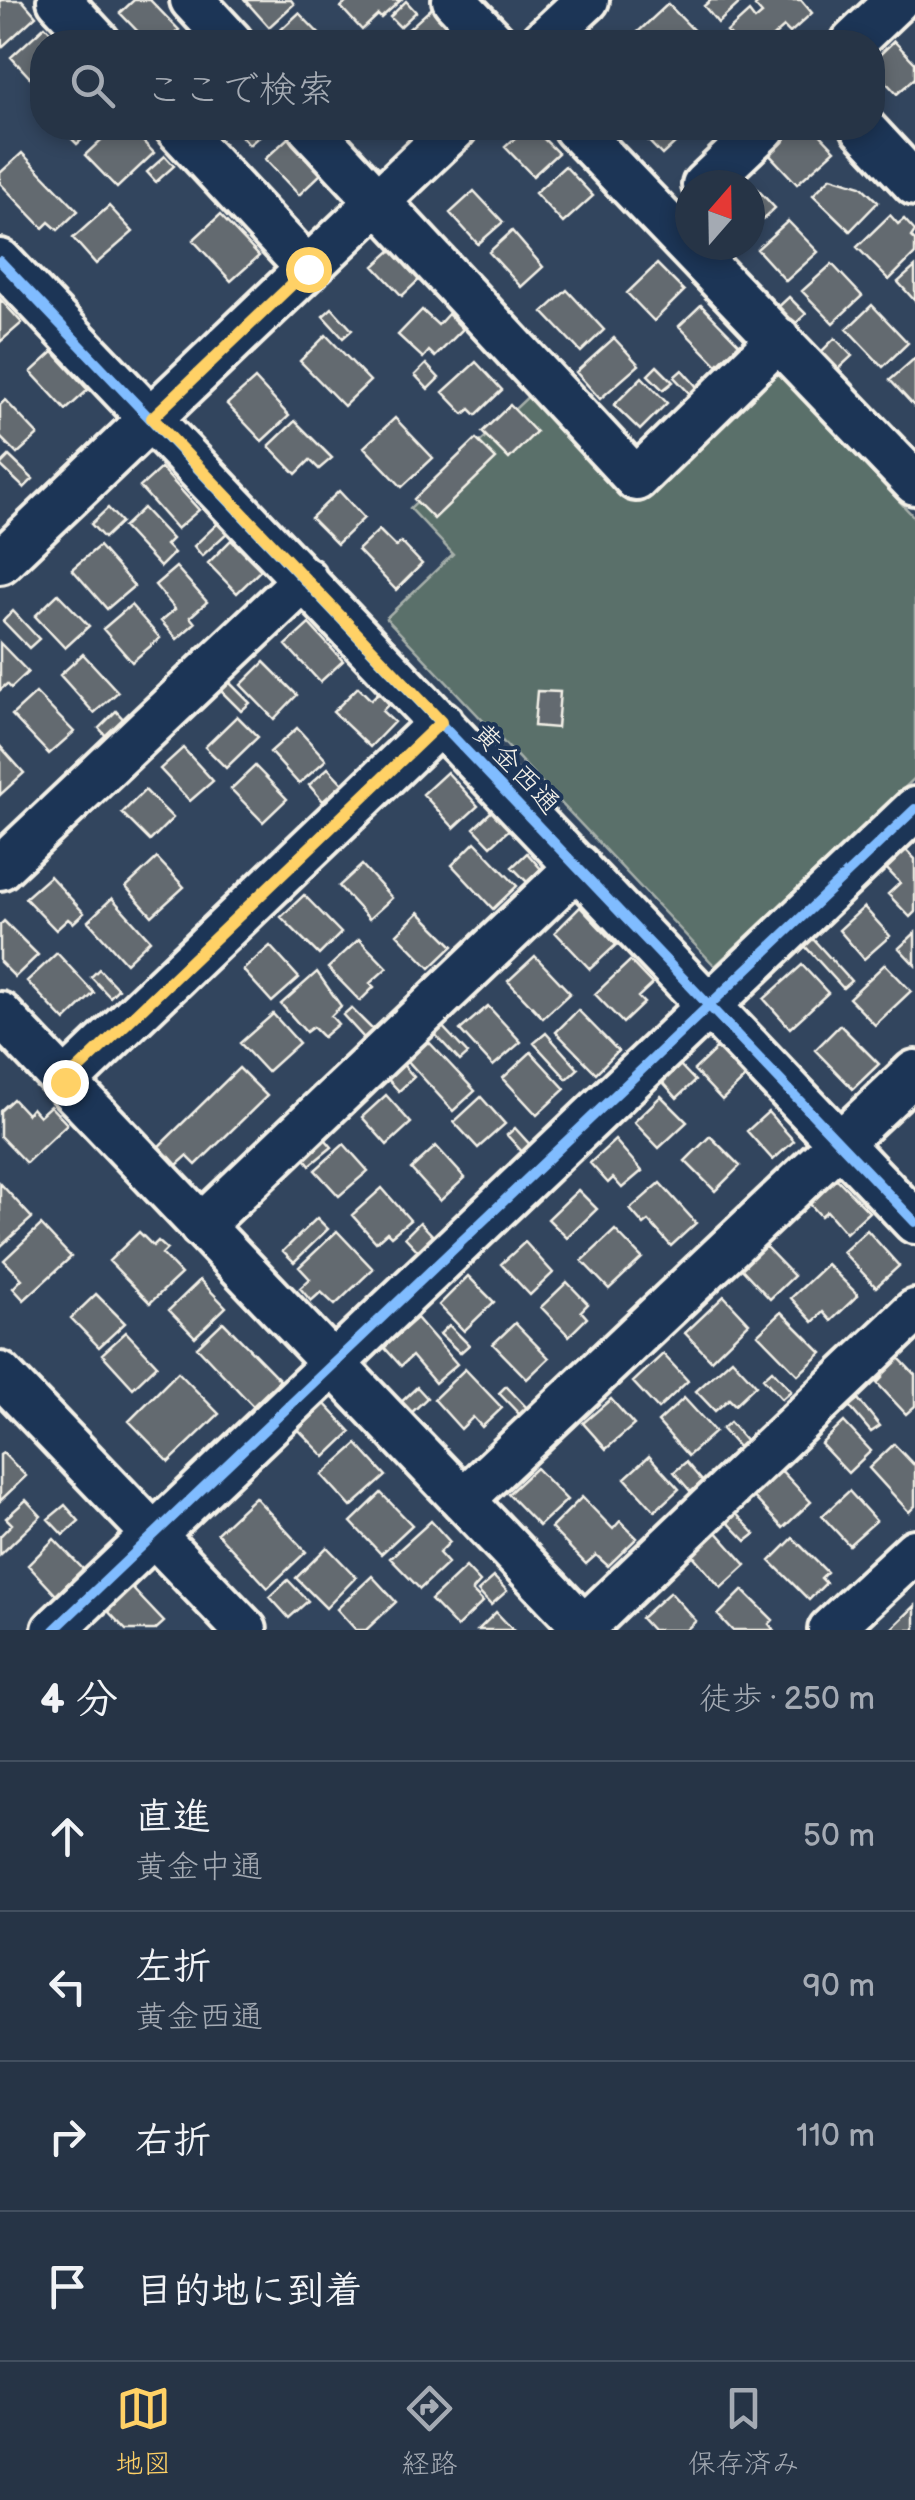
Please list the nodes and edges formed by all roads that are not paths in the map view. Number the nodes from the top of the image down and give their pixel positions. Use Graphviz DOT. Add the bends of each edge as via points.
graph roads {
  1 [pos="58,0"];
  2 [pos="192,0"];
  3 [pos="454,0"];
  4 [pos="586,0"];
  5 [pos="897,0"];
  6 [pos="87,30"];
  7 [pos="220,30"];
  8 [pos="483,30"];
  9 [pos="555,30"];
  10 [pos="866,30"];
  11 [pos="187,140"];
  12 [pos="321,140"];
  13 [pos="442,140"];
  14 [pos="590,140"];
  15 [pos="751,140"];
  16 [pos="873,140"];
  17 [pos="720,170"];
  18 [pos="915,184"];
  19 [pos="379,202"];
  20 [pos="675,208"];
  21 [pos="717,260"];
  22 [pos="0,261"];
  23 [pos="308,269"];
  24 [pos="779,338"];
  25 [pos="152,418"];
  26 [pos="915,483"];
  27 [pos="0,562"];
  28 [pos="306,579"];
  29 [pos="441,722"];
  30 [pos="915,809"];
  31 [pos="578,866"];
  32 [pos="0,868"];
  33 [pos="709,1005"];
  34 [pos="0,1014"];
  35 [pos="915,1072"];
  36 [pos="65,1082"];
  37 [pos="841,1144"];
  38 [pos="915,1222"];
  39 [pos="201,1226"];
  40 [pos="915,1311"];
  41 [pos="332,1364"];
  42 [pos="0,1374"];
  43 [pos="462,1500"];
  44 [pos="154,1534"];
  45 [pos="915,1550"];
  46 [pos="585,1628"];
  47 [pos="54,1630"];
  48 [pos="245,1630"];
  49 [pos="830,1630"];
  1 -- 6 [label="street"];
  2 -- 7 [label="street"];
  3 -- 8 [label="street"];
  4 -- 9 [label="street"];
  5 -- 10 [label="street"];
  11 -- 23 [label="street"];
  12 -- 19 [label="street"];
  13 -- 19 [label="street"];
  14 -- 20 [label="street"];
  15 -- 17 [label="street"];
  16 -- 18 [label="street"];
  19 -- 23 [label="street"];
  19 -- 24 [label="street" via="636,479"];
  21 -- 24 [label="street"];
  22 -- 25 [label="street, 黄金西通"];
  23 -- 25 [label="street"];
  24 -- 26 [label="street"];
  25 -- 27 [label="street"];
  25 -- 28 [label="street, 黄金西通"];
  28 -- 29 [label="street, 黄金西通"];
  28 -- 32 [label="street"];
  29 -- 31 [label="street, 黄金西通"];
  29 -- 36 [label="street"];
  30 -- 33 [label="street"];
  31 -- 33 [label="street, 黄金西通"];
  31 -- 39 [label="street"];
  33 -- 37 [label="street, 黄金西通"];
  33 -- 41 [label="street"];
  34 -- 36 [label="street"];
  35 -- 37 [label="street"];
  36 -- 39 [label="street"];
  37 -- 38 [label="street, 黄金西通"];
  37 -- 43 [label="street"];
  39 -- 41 [label="street"];
  40 -- 46 [label="street"];
  41 -- 43 [label="street"];
  41 -- 44 [label="street"];
  42 -- 44 [label="street"];
  43 -- 46 [label="street"];
  44 -- 47 [label="street"];
  44 -- 48 [label="street"];
  45 -- 49 [label="street"];
}
